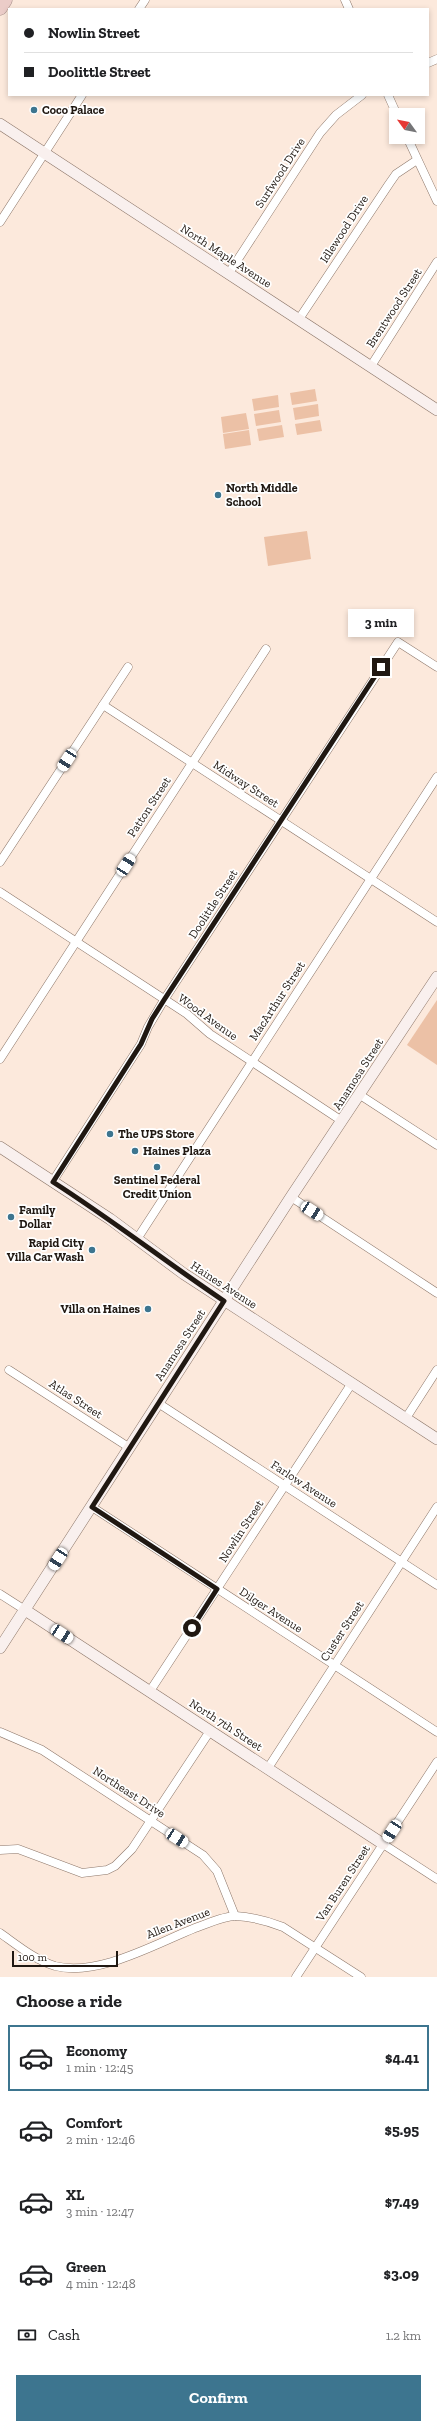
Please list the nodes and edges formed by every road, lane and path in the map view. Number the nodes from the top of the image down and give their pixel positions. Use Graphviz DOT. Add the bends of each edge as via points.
graph roads {
  1 [pos="5,0"];
  2 [pos="0,8"];
  3 [pos="81,96"];
  4 [pos="361,96"];
  5 [pos="388,96"];
  6 [pos="394,108"];
  7 [pos="0,124"];
  8 [pos="410,144"];
  9 [pos="45,153"];
  10 [pos="417,160"];
  11 [pos="437,201"];
  12 [pos="0,222"];
  13 [pos="437,262"];
  14 [pos="229,273"];
  15 [pos="299,319"];
  16 [pos="371,366"];
  17 [pos="437,410"];
  18 [pos="266,649"];
  19 [pos="128,667"];
  20 [pos="437,667"];
  21 [pos="103,705"];
  22 [pos="192,763"];
  23 [pos="437,777"];
  24 [pos="281,821"];
  25 [pos="0,862"];
  26 [pos="371,878"];
  27 [pos="0,892"];
  28 [pos="437,922"];
  29 [pos="76,942"];
  30 [pos="437,977"];
  31 [pos="164,1000"];
  32 [pos="0,1059"];
  33 [pos="252,1062"];
  34 [pos="360,1095"];
  35 [pos="342,1121"];
  36 [pos="437,1145"];
  37 [pos="0,1147"];
  38 [pos="53,1182"];
  39 [pos="291,1197"];
  40 [pos="137,1239"];
  41 [pos="437,1293"];
  42 [pos="224,1301"];
  43 [pos="9,1370"];
  44 [pos="437,1370"];
  45 [pos="352,1383"];
  46 [pos="158,1403"];
  47 [pos="406,1418"];
  48 [pos="437,1439"];
  49 [pos="130,1448"];
  50 [pos="285,1486"];
  51 [pos="92,1507"];
  52 [pos="437,1507"];
  53 [pos="402,1562"];
  54 [pos="437,1585"];
  55 [pos="217,1589"];
  56 [pos="0,1594"];
  57 [pos="24,1610"];
  58 [pos="0,1648"];
  59 [pos="334,1665"];
  60 [pos="150,1691"];
  61 [pos="210,1731"];
  62 [pos="0,1732"];
  63 [pos="437,1732"];
  64 [pos="437,1762"];
  65 [pos="268,1768"];
  66 [pos="151,1821"];
  67 [pos="383,1844"];
  68 [pos="0,1850"];
  69 [pos="437,1879"];
  70 [pos="235,1916"];
  71 [pos="0,1933"];
  72 [pos="316,1947"];
  73 [pos="296,1977"];
  74 [pos="361,1977"];
  1 -- 2 [label="highway"];
  3 -- 9 [label="street"];
  4 -- 14 [label="street, Surfwood Drive" via="336,115 320,133"];
  5 -- 6 [label="street"];
  7 -- 9 [label="main road, North Maple Avenue"];
  8 -- 10 [label="street"];
  9 -- 12 [label="street"];
  9 -- 14 [label="main road, North Maple Avenue"];
  10 -- 11 [label="street"];
  10 -- 15 [label="street, Idlewood Drive" via="400,171 389,184"];
  13 -- 16 [label="street, Brentwood Street"];
  14 -- 15 [label="main road, North Maple Avenue"];
  15 -- 16 [label="main road, North Maple Avenue"];
  16 -- 17 [label="main road, North Maple Avenue"];
  18 -- 22 [label="street, Patton Street"];
  19 -- 21 [label="street"];
  20 -- 24 [label="street, Doolittle Street" via="398,642"];
  21 -- 22 [label="street, Midway Street"];
  21 -- 25 [label="street"];
  22 -- 24 [label="street, Midway Street"];
  22 -- 29 [label="street, Patton Street"];
  23 -- 26 [label="street, MacArthur Street"];
  24 -- 26 [label="street, Midway Street"];
  24 -- 31 [label="street, Doolittle Street"];
  26 -- 28 [label="street, Midway Street"];
  26 -- 33 [label="street, MacArthur Street"];
  27 -- 29 [label="street, Wood Avenue"];
  29 -- 31 [label="street, Wood Avenue"];
  29 -- 32 [label="street, Patton Street"];
  30 -- 34 [label="main road, Anamosa Street"];
  31 -- 33 [label="street, Wood Avenue"];
  31 -- 38 [label="street, Doolittle Street" via="141,1044"];
  33 -- 35 [label="street, Wood Avenue"];
  33 -- 40 [label="street, MacArthur Street"];
  34 -- 35 [label="main road, Anamosa Street"];
  34 -- 36 [label="street"];
  35 -- 39 [label="main road, Anamosa Street"];
  37 -- 38 [label="main road, Haines Avenue"];
  38 -- 40 [label="main road, Haines Avenue"];
  39 -- 41 [label="street"];
  39 -- 42 [label="main road, Anamosa Street"];
  40 -- 42 [label="main road, Haines Avenue"];
  42 -- 45 [label="main road, Haines Avenue"];
  42 -- 46 [label="main road, Anamosa Street"];
  43 -- 49 [label="street, Atlas Street"];
  44 -- 47 [label="street"];
  45 -- 47 [label="main road, Haines Avenue"];
  45 -- 50 [label="street, Nowlin Street"];
  46 -- 49 [label="main road, Anamosa Street"];
  46 -- 50 [label="street, Farlow Avenue"];
  47 -- 48 [label="main road, Haines Avenue"];
  49 -- 51 [label="main road, Anamosa Street"];
  50 -- 53 [label="street, Farlow Avenue"];
  50 -- 55 [label="street, Nowlin Street"];
  51 -- 55 [label="street, Dilger Avenue"];
  51 -- 57 [label="main road, Anamosa Street"];
  52 -- 53 [label="street, Custer Street"];
  53 -- 54 [label="street, Farlow Avenue"];
  53 -- 59 [label="street, Custer Street"];
  55 -- 59 [label="street, Dilger Avenue"];
  55 -- 60 [label="street, Nowlin Street"];
  56 -- 57 [label="street, North 7th Street"];
  57 -- 58 [label="main road, Anamosa Street"];
  57 -- 60 [label="main road, North 7th Street"];
  59 -- 63 [label="street, Dilger Avenue"];
  59 -- 65 [label="street, Custer Street"];
  60 -- 61 [label="main road, North 7th Street"];
  61 -- 65 [label="main road, North 7th Street"];
  61 -- 66 [label="street"];
  62 -- 66 [label="street, Northeast Drive" via="42,1750"];
  64 -- 67 [label="street, Van Buren Street"];
  65 -- 67 [label="main road, North 7th Street"];
  66 -- 68 [label="street" via="126,1856 107,1870 82,1873 18,1849"];
  66 -- 70 [label="street, Northeast Drive" via="210,1862 223,1884"];
  67 -- 69 [label="street, North 7th Street"];
  67 -- 72 [label="street, Van Buren Street"];
  70 -- 71 [label="street, Allen Avenue" via="205,1924 108,1964 91,1968 53,1965 40,1960"];
  70 -- 72 [label="street, Allen Avenue" via="283,1926"];
  72 -- 73 [label="street, Van Buren Street"];
  72 -- 74 [label="street, Allen Avenue"];
}
